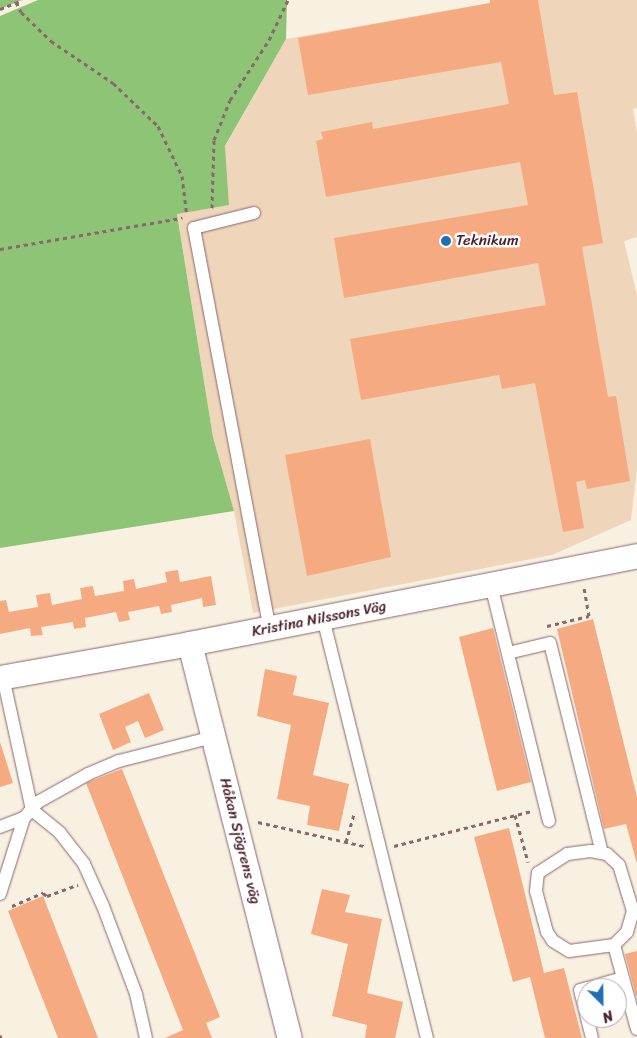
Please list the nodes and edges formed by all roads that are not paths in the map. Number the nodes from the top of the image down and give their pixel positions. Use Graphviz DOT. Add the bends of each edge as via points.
graph roads {
  1 [pos="254,213"];
  2 [pos="637,556"];
  3 [pos="491,585"];
  4 [pos="323,618"];
  5 [pos="270,629"];
  6 [pos="190,644"];
  7 [pos="508,653"];
  8 [pos="2,678"];
  9 [pos="214,737"];
  10 [pos="28,814"];
  11 [pos="549,820"];
  12 [pos="0,827"];
  13 [pos="602,853"];
  14 [pos="0,894"];
  15 [pos="614,945"];
  16 [pos="623,978"];
  17 [pos="627,993"];
  18 [pos="637,1029"];
  19 [pos="146,1038"];
  20 [pos="290,1038"];
  21 [pos="427,1038"];
  1 -- 5 [label="lane" via="194,228"];
  2 -- 3 [label="street, Kristina Nilssons Väg"];
  3 -- 4 [label="street, Kristina Nilssons Väg"];
  3 -- 7 [label="lane"];
  4 -- 5 [label="street, Kristina Nilssons Väg"];
  4 -- 21 [label="lane"];
  5 -- 6 [label="street, Kristina Nilssons Väg"];
  6 -- 8 [label="street, Kristina Nilssons Väg"];
  6 -- 9 [label="street, Håkan Sjögrens väg"];
  7 -- 11 [label="lane"];
  7 -- 13 [label="lane" via="550,643"];
  8 -- 10 [label="lane"];
  9 -- 10 [label="lane" via="96,770 38,802"];
  9 -- 20 [label="street, Håkan Sjögrens väg"];
  10 -- 12 [label="lane"];
  10 -- 14 [label="lane"];
  10 -- 19 [label="lane" via="60,833 91,880 136,994"];
  13 -- 15 [label="lane" via="620,865 632,897 633,911 627,932"];
  13 -- 15 [label="lane" via="567,854 549,863 538,874 536,892 546,932 562,948 581,951"];
  15 -- 16 [label="lane"];
  17 -- 18 [label="lane"];
}
